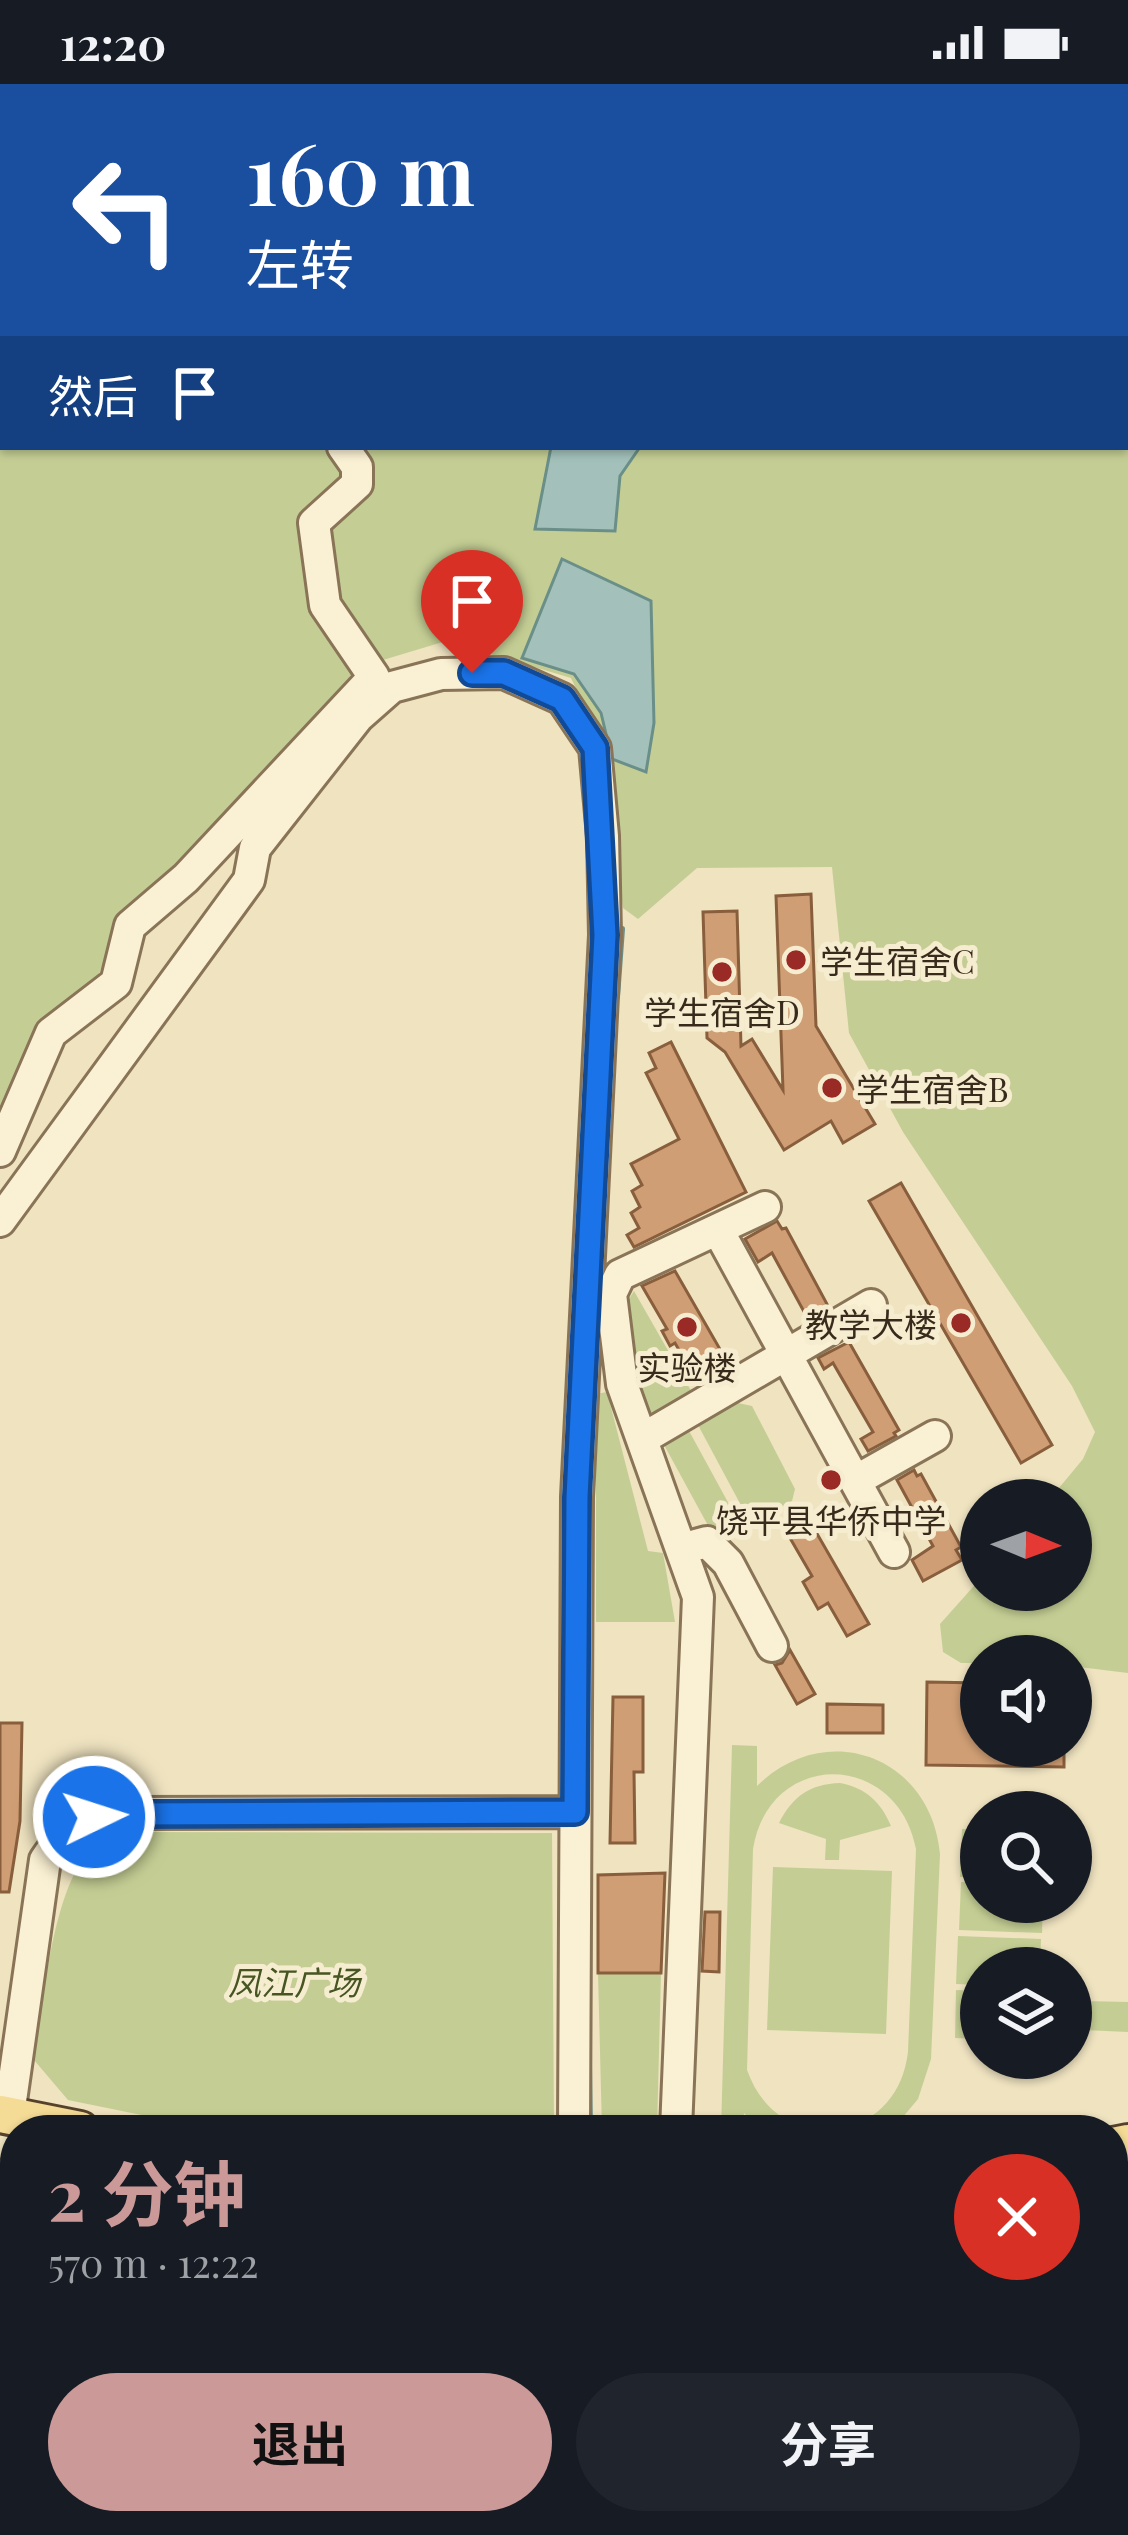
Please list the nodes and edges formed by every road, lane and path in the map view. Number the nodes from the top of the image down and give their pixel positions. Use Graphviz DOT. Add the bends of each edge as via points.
graph roads {
  1 [pos="345,450"];
  2 [pos="0,1151"];
  3 [pos="765,1207"];
  4 [pos="0,1221"];
  5 [pos="718,1230"];
  6 [pos="871,1305"];
  7 [pos="786,1355"];
  8 [pos="934,1436"];
  9 [pos="642,1439"];
  10 [pos="855,1481"];
  11 [pos="681,1549"];
  12 [pos="894,1552"];
  13 [pos="772,1646"];
  14 [pos="575,1812"];
  15 [pos="4,2114"];
  16 [pos="574,2115"];
  17 [pos="677,2115"];
  1 -- 2 [label="street" via="358,467 357,484 314,524 317,560 325,605 374,677 186,878 130,926 116,983 51,1033"];
  3 -- 5 [label="street"];
  4 -- 14 [label="street" via="249,880 254,848 358,717 392,687 441,674 504,673 562,699 595,748 605,935 577,1497"];
  5 -- 7 [label="street"];
  5 -- 9 [label="street" via="620,1275 611,1294 622,1384"];
  6 -- 7 [label="street"];
  7 -- 9 [label="street"];
  7 -- 10 [label="street"];
  8 -- 10 [label="street"];
  9 -- 11 [label="street"];
  10 -- 12 [label="street"];
  11 -- 13 [label="street" via="706,1542 728,1563"];
  11 -- 17 [label="street" via="698,1598"];
  14 -- 15 [label="street" via="94,1817 62,1834 45,1860"];
  14 -- 16 [label="street"];
}
